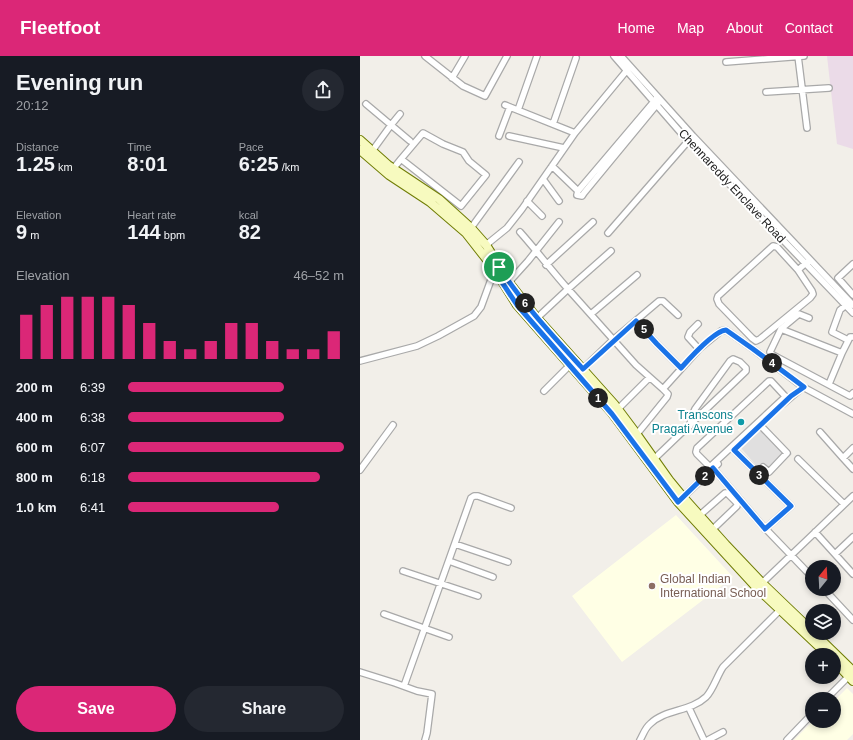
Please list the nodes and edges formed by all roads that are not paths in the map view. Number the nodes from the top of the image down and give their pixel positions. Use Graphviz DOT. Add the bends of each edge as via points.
graph roads {
  1 [pos="425,56"];
  2 [pos="465,56"];
  3 [pos="507,56"];
  4 [pos="537,56"];
  5 [pos="614,56"];
  6 [pos="621,56"];
  7 [pos="800,56"];
  8 [pos="576,58"];
  9 [pos="726,62"];
  10 [pos="628,69"];
  11 [pos="452,78"];
  12 [pos="829,88"];
  13 [pos="802,90"];
  14 [pos="766,92"];
  15 [pos="657,101"];
  16 [pos="366,104"];
  17 [pos="518,110"];
  18 [pos="400,114"];
  19 [pos="553,124"];
  20 [pos="391,125"];
  21 [pos="807,128"];
  22 [pos="575,133"];
  23 [pos="499,136"];
  24 [pos="509,136"];
  25 [pos="693,136"];
  26 [pos="360,140"];
  27 [pos="410,141"];
  28 [pos="688,141"];
  29 [pos="564,148"];
  30 [pos="360,150"];
  31 [pos="369,154"];
  32 [pos="401,159"];
  33 [pos="519,162"];
  34 [pos="552,166"];
  35 [pos="601,168"];
  36 [pos="393,169"];
  37 [pos="591,175"];
  38 [pos="543,179"];
  39 [pos="596,179"];
  40 [pos="586,181"];
  41 [pos="591,185"];
  42 [pos="578,191"];
  43 [pos="527,201"];
  44 [pos="560,202"];
  45 [pos="542,216"];
  46 [pos="559,222"];
  47 [pos="593,222"];
  48 [pos="471,228"];
  49 [pos="520,232"];
  50 [pos="608,233"];
  51 [pos="486,245"];
  52 [pos="536,250"];
  53 [pos="610,251"];
  54 [pos="807,261"];
  55 [pos="853,264"];
  56 [pos="546,265"];
  57 [pos="496,270"];
  58 [pos="798,270"];
  59 [pos="637,275"];
  60 [pos="509,282"];
  61 [pos="828,283"];
  62 [pos="568,288"];
  63 [pos="853,295"];
  64 [pos="853,305"];
  65 [pos="846,306"];
  66 [pos="853,313"];
  67 [pos="591,314"];
  68 [pos="678,315"];
  69 [pos="537,318"];
  70 [pos="809,318"];
  71 [pos="636,321"];
  72 [pos="698,324"];
  73 [pos="782,329"];
  74 [pos="850,339"];
  75 [pos="613,340"];
  76 [pos="699,349"];
  77 [pos="842,353"];
  78 [pos="360,361"];
  79 [pos="570,365"];
  80 [pos="681,368"];
  81 [pos="583,369"];
  82 [pos="649,378"];
  83 [pos="829,384"];
  84 [pos="804,387"];
  85 [pos="663,389"];
  86 [pos="544,391"];
  87 [pos="853,394"];
  88 [pos="618,409"];
  89 [pos="853,414"];
  90 [pos="393,425"];
  91 [pos="760,425"];
  92 [pos="690,426"];
  93 [pos="820,432"];
  94 [pos="637,434"];
  95 [pos="853,448"];
  96 [pos="734,450"];
  97 [pos="843,458"];
  98 [pos="654,459"];
  99 [pos="798,459"];
  100 [pos="711,467"];
  101 [pos="853,469"];
  102 [pos="360,470"];
  103 [pos="758,473"];
  104 [pos="853,496"];
  105 [pos="680,500"];
  106 [pos="844,504"];
  107 [pos="510,508"];
  108 [pos="700,515"];
  109 [pos="712,529"];
  110 [pos="765,529"];
  111 [pos="815,532"];
  112 [pos="853,537"];
  113 [pos="455,544"];
  114 [pos="835,554"];
  115 [pos="791,555"];
  116 [pos="449,561"];
  117 [pos="508,562"];
  118 [pos="805,570"];
  119 [pos="403,571"];
  120 [pos="853,574"];
  121 [pos="493,577"];
  122 [pos="762,583"];
  123 [pos="441,584"];
  124 [pos="478,596"];
  125 [pos="831,596"];
  126 [pos="780,610"];
  127 [pos="384,614"];
  128 [pos="795,620"];
  129 [pos="853,620"];
  130 [pos="805,626"];
  131 [pos="425,629"];
  132 [pos="449,637"];
  133 [pos="820,640"];
  134 [pos="821,648"];
  135 [pos="841,666"];
  136 [pos="360,672"];
  137 [pos="852,675"];
  138 [pos="404,686"];
  139 [pos="834,692"];
  140 [pos="689,708"];
  141 [pos="805,721"];
  142 [pos="723,732"];
  143 [pos="425,740"];
  144 [pos="640,740"];
  145 [pos="704,740"];
  146 [pos="708,740"];
  147 [pos="787,740"];
  1 -- 11 [label="street"];
  2 -- 11 [label="street"];
  3 -- 11 [label="street" via="485,96"];
  4 -- 17 [label="street"];
  5 -- 10 [label="street, Chennareddy Enclave Road"];
  6 -- 10 [label="street, Chennareddy Enclave Road"];
  7 -- 9 [label="street"];
  7 -- 13 [label="street"];
  8 -- 19 [label="street"];
  10 -- 15 [label="street, Chennareddy Enclave Road"];
  10 -- 22 [label="street"];
  12 -- 13 [label="street"];
  13 -- 14 [label="street"];
  13 -- 21 [label="street"];
  15 -- 25 [label="street, Chennareddy Enclave Road"];
  15 -- 28 [label="street, Chennareddy Enclave Road"];
  15 -- 35 [label="street"];
  16 -- 20 [label="street"];
  17 -- 19 [label="street"];
  17 -- 23 [label="street" via="508,106"];
  18 -- 20 [label="street"];
  19 -- 22 [label="street"];
  20 -- 27 [label="street"];
  20 -- 31 [label="street"];
  22 -- 29 [label="street"];
  24 -- 29 [label="street"];
  25 -- 28 [label="street"];
  25 -- 54 [label="street, Chennareddy Enclave Road"];
  26 -- 31 [label="street"];
  28 -- 50 [label="street"];
  28 -- 54 [label="street, Chennareddy Enclave Road"];
  29 -- 34 [label="street"];
  30 -- 31 [label="street"];
  31 -- 36 [label="street"];
  31 -- 57 [label="street" via="389,175 430,202 466,233"];
  32 -- 32 [label="street" via="461,206 486,175 469,161 463,152 423,133"];
  32 -- 36 [label="street"];
  33 -- 48 [label="street"];
  34 -- 38 [label="street"];
  34 -- 42 [label="street"];
  35 -- 37 [label="street"];
  35 -- 39 [label="street"];
  36 -- 48 [label="street" via="438,199"];
  37 -- 39 [label="street"];
  37 -- 40 [label="street"];
  38 -- 43 [label="street"];
  38 -- 44 [label="street"];
  39 -- 41 [label="street"];
  40 -- 41 [label="street"];
  40 -- 42 [label="street"];
  41 -- 42 [label="street" via="582,196 577,194"];
  43 -- 45 [label="street"];
  43 -- 51 [label="street" via="507,228"];
  46 -- 52 [label="street"];
  47 -- 56 [label="street"];
  48 -- 51 [label="street"];
  49 -- 52 [label="street"];
  51 -- 57 [label="street"];
  52 -- 56 [label="street"];
  52 -- 60 [label="street"];
  53 -- 62 [label="street"];
  54 -- 58 [label="street"];
  54 -- 61 [label="street, Chennareddy Enclave Road"];
  55 -- 63 [label="street" via="838,278"];
  56 -- 62 [label="street"];
  57 -- 60 [label="street"];
  57 -- 78 [label="street" via="481,307 474,316 417,346"];
  57 -- 79 [label="street" via="517,305"];
  58 -- 58 [label="street" via="778,247 773,246 717,299 756,341 813,294"];
  59 -- 67 [label="street"];
  60 -- 69 [label="street"];
  61 -- 64 [label="street, Chennareddy Enclave Road"];
  61 -- 65 [label="street, Chennareddy Enclave Road"];
  62 -- 67 [label="street"];
  62 -- 69 [label="street"];
  65 -- 66 [label="street, Chennareddy Enclave Road"];
  65 -- 74 [label="street" via="840,310 832,332"];
  67 -- 75 [label="street"];
  68 -- 71 [label="street" via="661,301"];
  69 -- 81 [label="street"];
  70 -- 73 [label="street" via="800,314"];
  71 -- 75 [label="street"];
  71 -- 80 [label="street"];
  72 -- 76 [label="street" via="688,337"];
  73 -- 77 [label="street"];
  73 -- 83 [label="street" via="771,354"];
  74 -- 77 [label="street"];
  75 -- 81 [label="street"];
  75 -- 82 [label="street"];
  76 -- 80 [label="street"];
  76 -- 84 [label="street" via="721,331 726,330"];
  77 -- 83 [label="street"];
  79 -- 86 [label="street"];
  79 -- 105 [label="street"];
  80 -- 85 [label="street"];
  81 -- 88 [label="street"];
  82 -- 85 [label="street"];
  82 -- 88 [label="street"];
  83 -- 87 [label="street" via="850,396"];
  84 -- 89 [label="street"];
  84 -- 91 [label="street"];
  85 -- 94 [label="street" via="668,394 667,397"];
  88 -- 94 [label="street"];
  90 -- 102 [label="street"];
  91 -- 96 [label="street"];
  91 -- 103 [label="street" via="787,453 769,472 763,467"];
  92 -- 92 [label="street" via="746,371 740,362 733,359 730,361 695,409"];
  92 -- 98 [label="street"];
  93 -- 97 [label="street"];
  94 -- 98 [label="street"];
  95 -- 97 [label="street"];
  96 -- 100 [label="street"];
  96 -- 103 [label="street"];
  97 -- 101 [label="street"];
  98 -- 105 [label="street"];
  99 -- 106 [label="street"];
  100 -- 100 [label="street" via="696,454 698,448 769,381 772,381 785,396 783,399"];
  100 -- 105 [label="street"];
  100 -- 110 [label="street"];
  103 -- 110 [label="street" via="791,506"];
  104 -- 106 [label="street"];
  105 -- 108 [label="street"];
  105 -- 126 [label="street" via="757,588"];
  106 -- 111 [label="street"];
  107 -- 113 [label="street" via="474,496 471,498"];
  108 -- 109 [label="street"];
  108 -- 109 [label="street" via="725,493 736,503 737,506"];
  109 -- 122 [label="street"];
  110 -- 115 [label="street"];
  111 -- 114 [label="street"];
  111 -- 115 [label="street"];
  112 -- 114 [label="street"];
  113 -- 116 [label="street"];
  113 -- 117 [label="street"];
  114 -- 120 [label="street"];
  115 -- 118 [label="street"];
  115 -- 122 [label="street"];
  116 -- 121 [label="street"];
  116 -- 123 [label="street"];
  119 -- 123 [label="street"];
  122 -- 128 [label="street"];
  123 -- 124 [label="street"];
  123 -- 131 [label="street"];
  125 -- 129 [label="street"];
  126 -- 128 [label="street"];
  126 -- 140 [label="street" via="723,667 706,697"];
  127 -- 131 [label="street"];
  128 -- 130 [label="street"];
  128 -- 134 [label="street"];
  131 -- 132 [label="street"];
  131 -- 138 [label="street"];
  133 -- 137 [label="street"];
  135 -- 137 [label="street"];
  136 -- 138 [label="street"];
  137 -- 139 [label="street"];
  138 -- 143 [label="street" via="432,694"];
  140 -- 144 [label="street" via="657,719 647,727"];
  140 -- 145 [label="street"];
  141 -- 147 [label="street"];
  142 -- 146 [label="street"];
}
